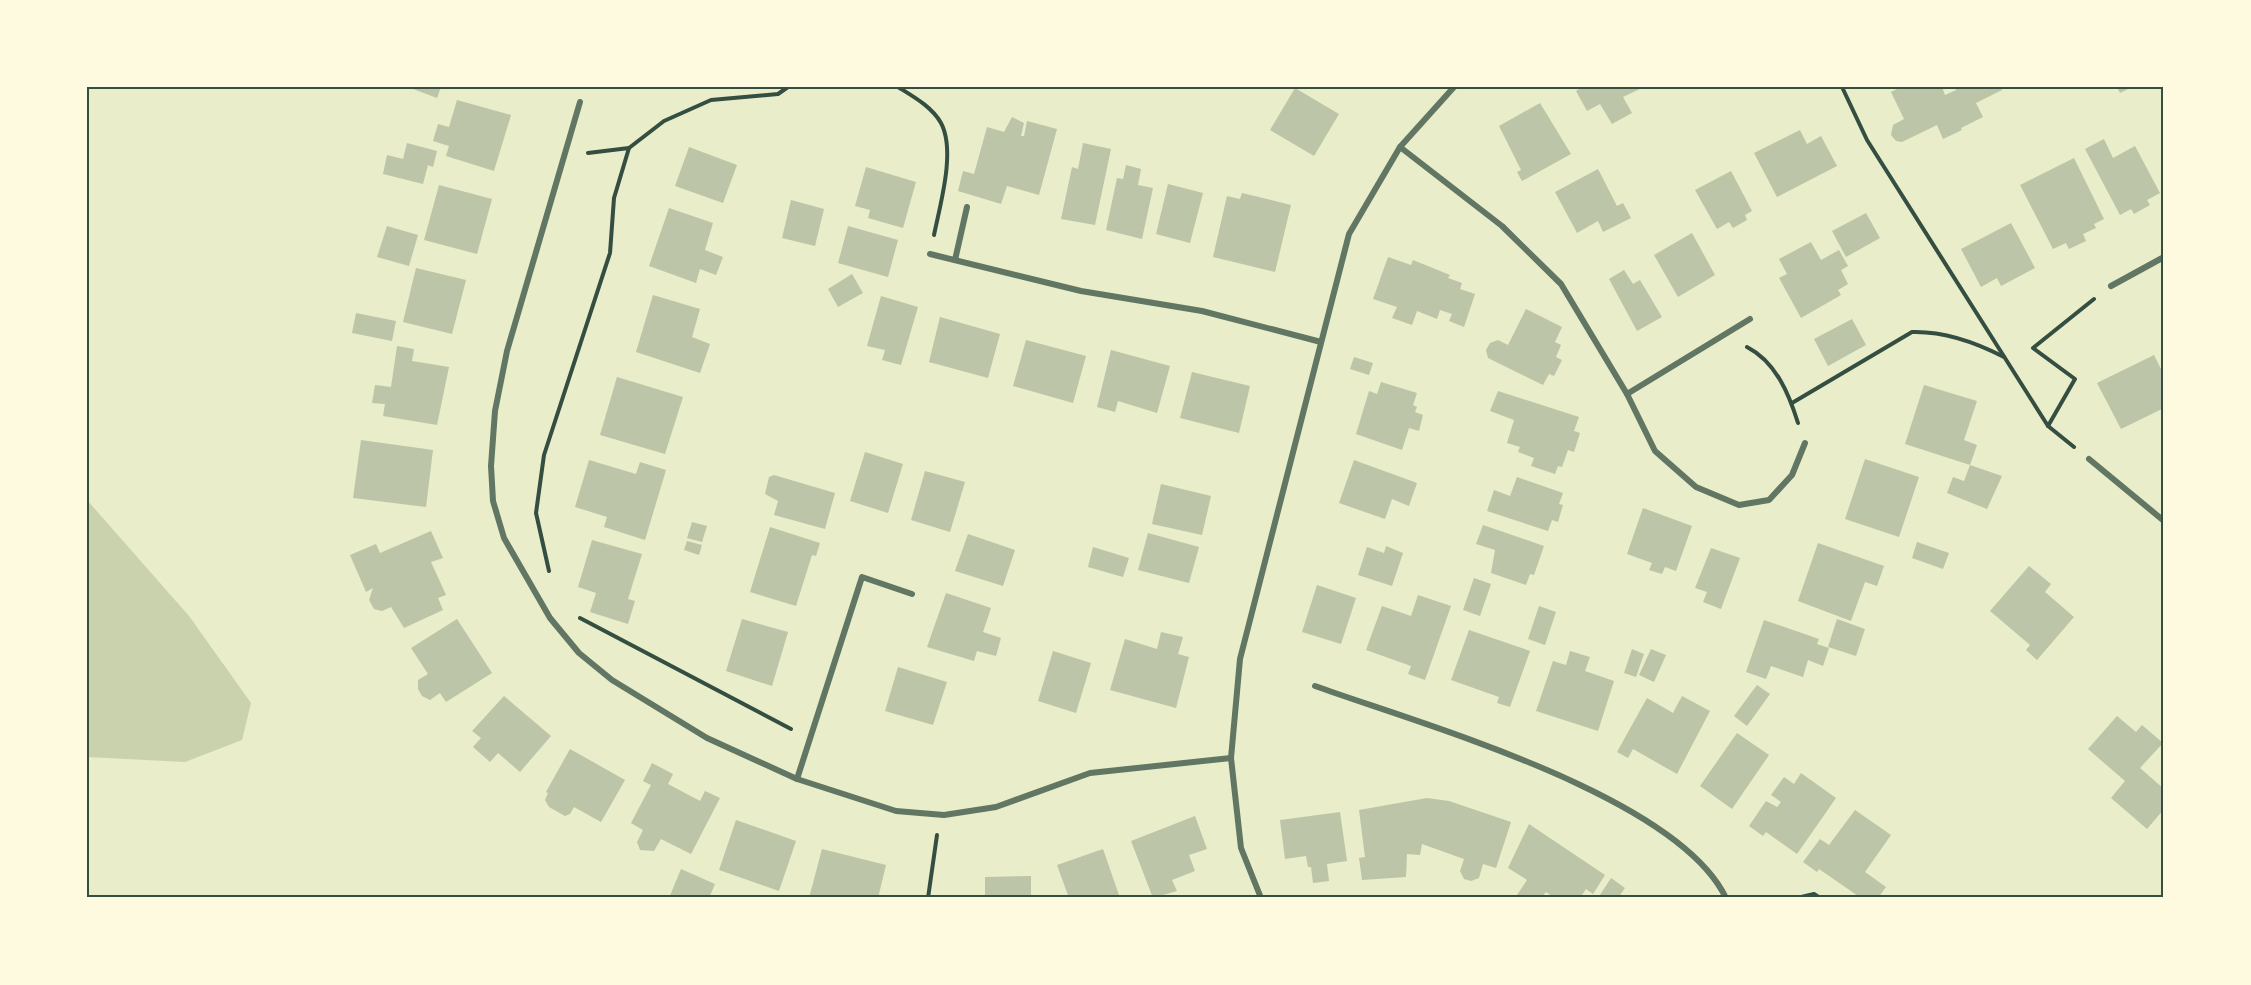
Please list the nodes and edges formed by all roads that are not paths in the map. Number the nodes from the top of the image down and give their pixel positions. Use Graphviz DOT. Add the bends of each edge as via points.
graph roads {
  1 [pos="1454,87"];
  2 [pos="580,102"];
  3 [pos="1400,147"];
  4 [pos="967,207"];
  5 [pos="930,254"];
  6 [pos="2164,257"];
  7 [pos="955,261"];
  8 [pos="2111,286"];
  9 [pos="1750,319"];
  10 [pos="1320,342"];
  11 [pos="1627,394"];
  12 [pos="1805,443"];
  13 [pos="2089,459"];
  14 [pos="2164,521"];
  15 [pos="912,594"];
  16 [pos="1315,686"];
  17 [pos="1231,758"];
  18 [pos="797,780"];
  19 [pos="1261,898"];
  20 [pos="1726,898"];
  1 -- 3 [label="street"];
  2 -- 18 [label="street" via="507,351 495,411 490,466 493,501 504,538 550,618 579,652 612,680 707,738"];
  3 -- 10 [label="street" via="1349,234"];
  3 -- 11 [label="street" via="1502,226 1561,284"];
  4 -- 7 [label="street"];
  5 -- 7 [label="street"];
  6 -- 8 [label="street"];
  7 -- 10 [label="street" via="1081,291 1202,311"];
  9 -- 11 [label="street"];
  10 -- 17 [label="street" via="1240,659"];
  11 -- 12 [label="street" via="1655,451 1696,487 1739,506 1769,500 1791,475"];
  13 -- 14 [label="street"];
  15 -- 18 [label="street" via="862,577"];
  16 -- 20 [label="street" via="1535,764 1611,798 1687,849 1717,879"];
  17 -- 18 [label="street" via="1090,773 996,807 944,815 896,811"];
  17 -- 19 [label="street" via="1241,848"];
}
